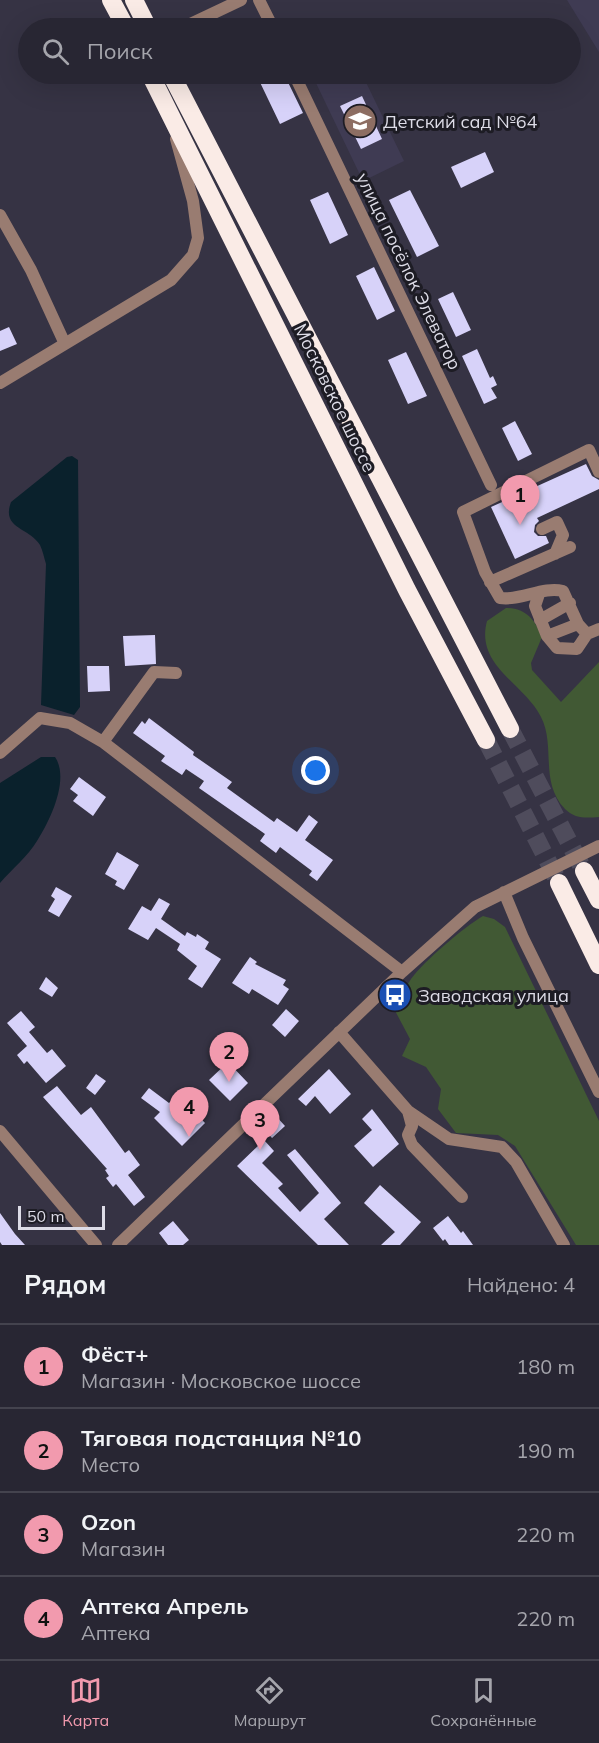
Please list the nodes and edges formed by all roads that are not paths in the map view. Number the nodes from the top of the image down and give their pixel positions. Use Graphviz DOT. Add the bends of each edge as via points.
graph roads {
  1 [pos="111,0"];
  2 [pos="134,0"];
  3 [pos="241,0"];
  4 [pos="259,0"];
  5 [pos="121,18"];
  6 [pos="143,18"];
  7 [pos="203,18"];
  8 [pos="268,18"];
  9 [pos="155,84"];
  10 [pos="176,84"];
  11 [pos="299,84"];
  12 [pos="167,108"];
  13 [pos="0,215"];
  14 [pos="65,344"];
  15 [pos="0,383"];
  16 [pos="599,472"];
  17 [pos="491,484"];
  18 [pos="542,529"];
  19 [pos="570,547"];
  20 [pos="555,554"];
  21 [pos="490,582"];
  22 [pos="539,594"];
  23 [pos="570,603"];
  24 [pos="540,620"];
  25 [pos="582,629"];
  26 [pos="599,629"];
  27 [pos="547,636"];
  28 [pos="176,673"];
  29 [pos="38,711"];
  30 [pos="70,723"];
  31 [pos="510,729"];
  32 [pos="486,740"];
  33 [pos="103,742"];
  34 [pos="0,753"];
  35 [pos="599,846"];
  36 [pos="584,871"];
  37 [pos="559,883"];
  38 [pos="504,892"];
  39 [pos="599,900"];
  40 [pos="599,965"];
  41 [pos="402,972"];
  42 [pos="339,1032"];
  43 [pos="599,1092"];
  44 [pos="408,1111"];
  45 [pos="0,1131"];
  46 [pos="462,1197"];
  47 [pos="96,1245"];
  48 [pos="118,1245"];
  49 [pos="564,1245"];
  1 -- 5 [label="highway"];
  2 -- 6 [label="highway"];
  3 -- 7 [label="street"];
  4 -- 8 [label="street"];
  9 -- 12 [label="highway, Московское шоссе"];
  10 -- 31 [label="highway, Московское шоссе"];
  11 -- 17 [label="street, улица посёлок Элеватор"];
  12 -- 14 [label="street" via="193,201 198,238 193,255 171,280"];
  12 -- 32 [label="highway, Московское шоссе"];
  13 -- 14 [label="street"];
  14 -- 15 [label="street"];
  16 -- 21 [label="street" via="589,450 463,512"];
  18 -- 20 [label="street" via="557,522 563,535"];
  19 -- 20 [label="street"];
  20 -- 21 [label="street"];
  21 -- 22 [label="street" via="500,598"];
  22 -- 23 [label="street" via="563,591"];
  22 -- 24 [label="street" via="535,606"];
  23 -- 24 [label="street"];
  23 -- 25 [label="street"];
  24 -- 27 [label="street"];
  25 -- 26 [label="street"];
  25 -- 27 [label="street"];
  25 -- 27 [label="street" via="577,649 557,648"];
  28 -- 33 [label="street" via="154,672"];
  29 -- 30 [label="street"];
  30 -- 33 [label="street"];
  30 -- 34 [label="street" via="40,717"];
  33 -- 41 [label="street"];
  35 -- 38 [label="street"];
  36 -- 39 [label="highway"];
  37 -- 40 [label="highway"];
  38 -- 41 [label="street" via="475,907"];
  38 -- 43 [label="street"];
  41 -- 42 [label="street"];
  42 -- 44 [label="street"];
  42 -- 48 [label="street"];
  44 -- 46 [label="street" via="412,1145"];
  44 -- 49 [label="street" via="449,1139 502,1147 516,1162"];
  45 -- 47 [label="street"];
}
